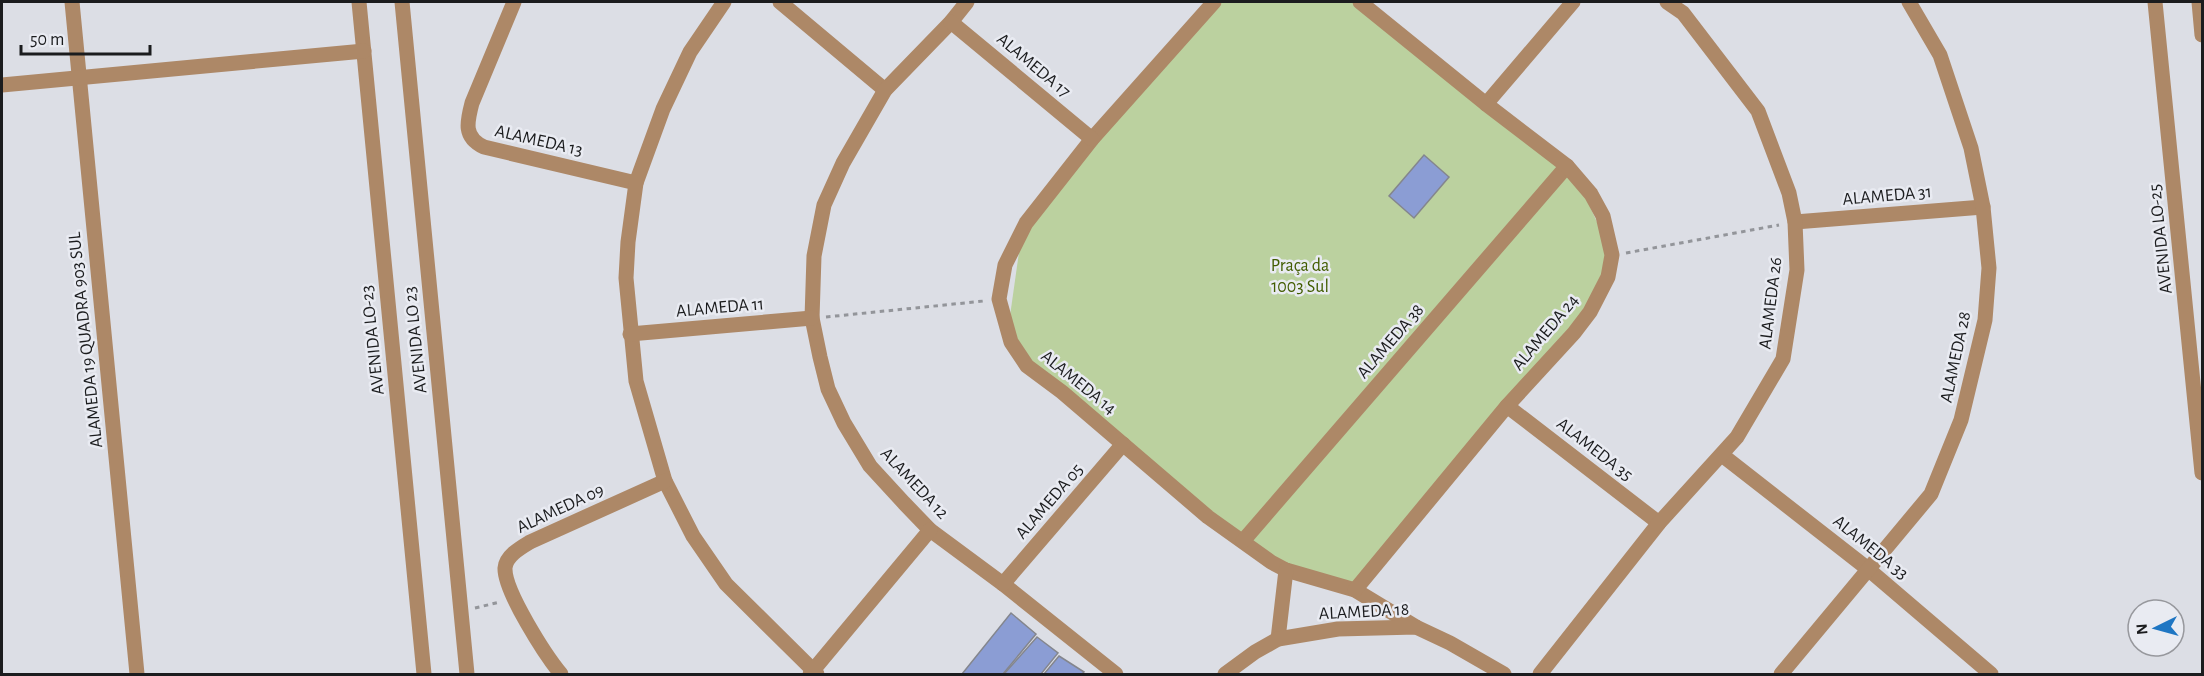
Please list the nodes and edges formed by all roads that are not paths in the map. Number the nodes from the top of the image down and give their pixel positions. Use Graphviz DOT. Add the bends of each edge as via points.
graph roads {
  1 [pos="72,2"];
  2 [pos="359,2"];
  3 [pos="402,2"];
  4 [pos="514,2"];
  5 [pos="724,2"];
  6 [pos="780,2"];
  7 [pos="967,2"];
  8 [pos="1214,2"];
  9 [pos="1573,2"];
  10 [pos="1667,2"];
  11 [pos="1909,2"];
  12 [pos="2155,2"];
  13 [pos="2199,2"];
  14 [pos="1364,5"];
  15 [pos="1688,7"];
  16 [pos="951,22"];
  17 [pos="2202,35"];
  18 [pos="364,51"];
  19 [pos="80,78"];
  20 [pos="2,85"];
  21 [pos="885,90"];
  22 [pos="1486,104"];
  23 [pos="1092,139"];
  24 [pos="1567,166"];
  25 [pos="636,183"];
  26 [pos="1983,207"];
  27 [pos="1795,222"];
  28 [pos="812,318"];
  29 [pos="630,334"];
  30 [pos="1508,406"];
  31 [pos="1123,444"];
  32 [pos="1722,454"];
  33 [pos="2202,473"];
  34 [pos="665,481"];
  35 [pos="1659,523"];
  36 [pos="930,530"];
  37 [pos="1243,542"];
  38 [pos="1868,569"];
  39 [pos="1286,570"];
  40 [pos="1004,584"];
  41 [pos="1355,590"];
  42 [pos="1416,627"];
  43 [pos="1278,639"];
  44 [pos="814,673"];
  45 [pos="137,675"];
  46 [pos="424,675"];
  47 [pos="467,675"];
  48 [pos="561,675"];
  49 [pos="1116,675"];
  50 [pos="1225,675"];
  51 [pos="1504,675"];
  52 [pos="1540,675"];
  53 [pos="1781,675"];
  54 [pos="1991,675"];
  1 -- 19 [label="street, ALAMEDA 19 QUADRA 903 SUL"];
  2 -- 18 [label="street, AVENIDA LO-23"];
  3 -- 47 [label="street, AVENIDA LO 23"];
  4 -- 25 [label="street, ALAMEDA 13" via="472,103 469,135 484,147"];
  5 -- 25 [label="street" via="690,52 663,109"];
  6 -- 21 [label="street"];
  7 -- 16 [label="street, ALAMEDA 12"];
  8 -- 23 [label="street, ALAMEDA 14"];
  9 -- 22 [label="street"];
  10 -- 15 [label="street, ALAMEDA 26"];
  11 -- 26 [label="street, ALAMEDA 28" via="1940,55 1971,148"];
  12 -- 33 [label="street, AVENIDA LO-25"];
  13 -- 17 [label="street"];
  14 -- 22 [label="street, ALAMEDA 24"];
  15 -- 27 [label="street, ALAMEDA 26" via="1758,111 1789,193"];
  16 -- 21 [label="street, ALAMEDA 12"];
  16 -- 23 [label="street, ALAMEDA 17"];
  18 -- 19 [label="street"];
  18 -- 46 [label="street, AVENIDA LO-23"];
  19 -- 20 [label="street"];
  19 -- 45 [label="street, ALAMEDA 19 QUADRA 903 SUL"];
  21 -- 28 [label="street, ALAMEDA 12" via="824,205 814,256"];
  22 -- 24 [label="street, ALAMEDA 24"];
  23 -- 31 [label="street, ALAMEDA 14" via="1026,223 1005,265 999,299 1011,342 1027,366"];
  24 -- 30 [label="street, ALAMEDA 24" via="1603,216 1612,255 1608,278 1574,333"];
  24 -- 37 [label="street, ALAMEDA 38"];
  25 -- 29 [label="street" via="626,278"];
  26 -- 27 [label="street, ALAMEDA 31"];
  26 -- 38 [label="street, ALAMEDA 28" via="1989,268 1985,320 1961,420 1931,494"];
  27 -- 32 [label="street, ALAMEDA 26" via="1797,270 1783,359 1737,437"];
  28 -- 29 [label="street, ALAMEDA 11"];
  28 -- 36 [label="street, ALAMEDA 12" via="828,389 844,423 870,466"];
  29 -- 34 [label="street" via="636,381"];
  30 -- 35 [label="street, ALAMEDA 35"];
  30 -- 41 [label="street, ALAMEDA 24"];
  31 -- 37 [label="street, ALAMEDA 14"];
  31 -- 40 [label="street, ALAMEDA 05"];
  32 -- 35 [label="street, ALAMEDA 26"];
  32 -- 38 [label="street, ALAMEDA 33"];
  34 -- 44 [label="street" via="693,536 726,584"];
  34 -- 48 [label="street, ALAMEDA 09" via="521,547 507,561 505,570 513,596"];
  35 -- 52 [label="street, ALAMEDA 26"];
  36 -- 40 [label="street, ALAMEDA 12"];
  36 -- 44 [label="street"];
  37 -- 39 [label="street, ALAMEDA 14"];
  38 -- 53 [label="street, ALAMEDA 28"];
  38 -- 54 [label="street, ALAMEDA 33"];
  39 -- 41 [label="street, ALAMEDA 14"];
  39 -- 43 [label="street"];
  40 -- 49 [label="street, ALAMEDA 12"];
  41 -- 42 [label="street"];
  42 -- 43 [label="street, ALAMEDA 18" via="1338,629"];
  42 -- 51 [label="street, ALAMEDA 18"];
  43 -- 50 [label="street, ALAMEDA 18"];
}
